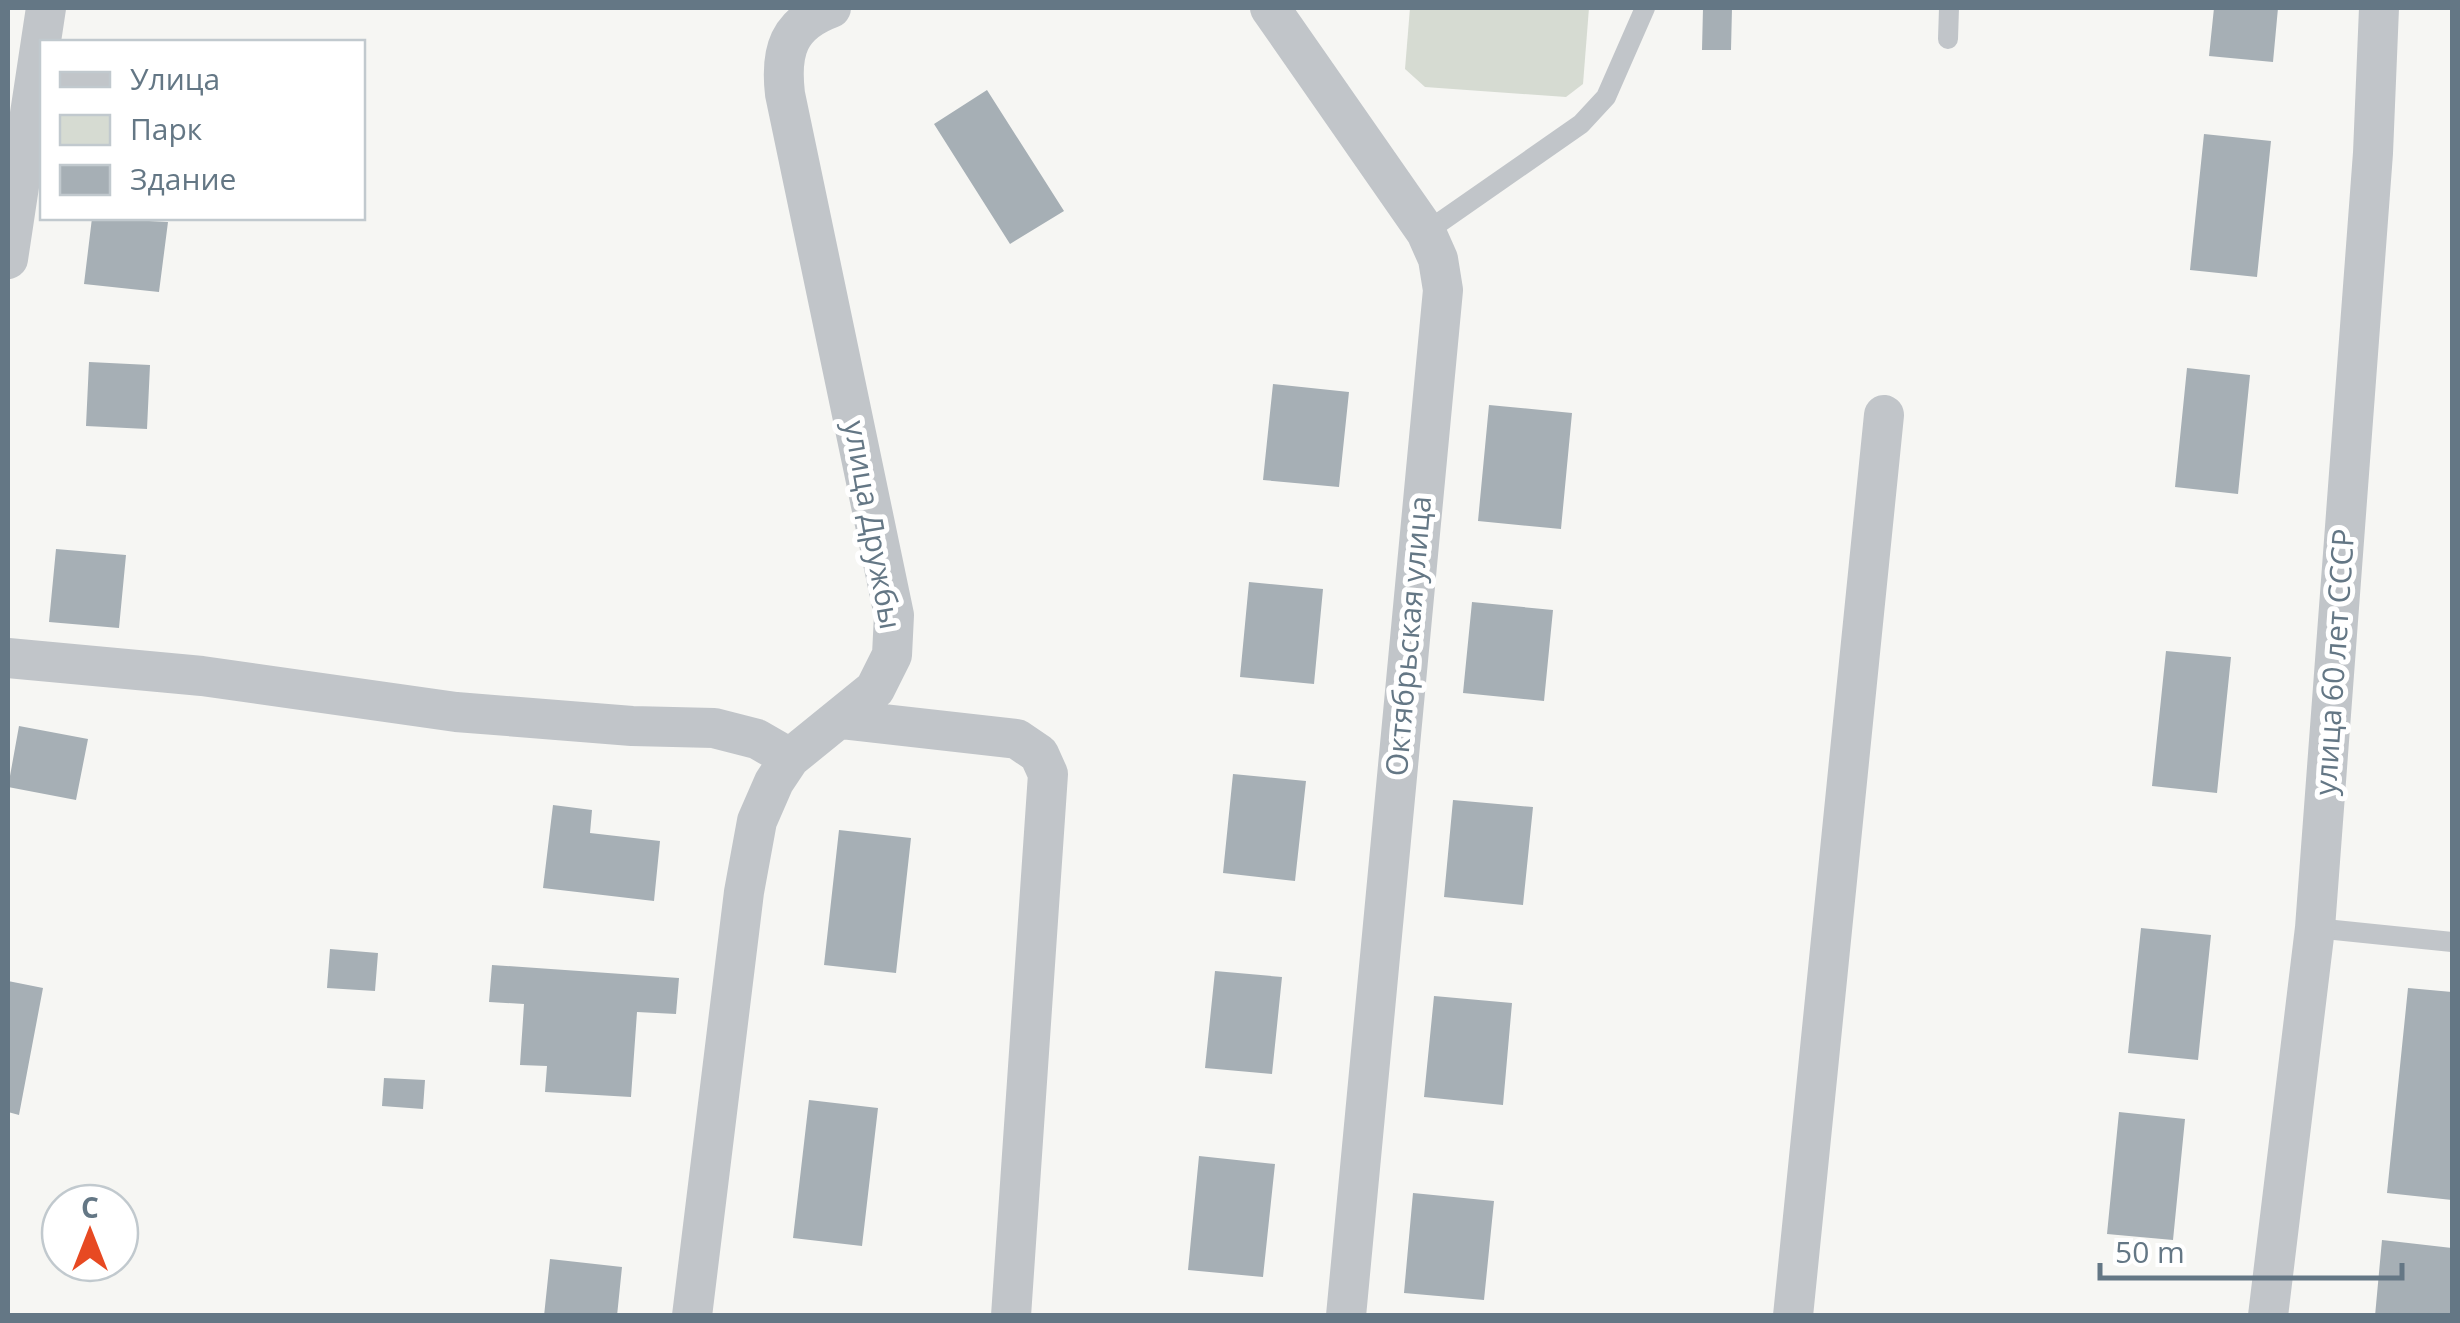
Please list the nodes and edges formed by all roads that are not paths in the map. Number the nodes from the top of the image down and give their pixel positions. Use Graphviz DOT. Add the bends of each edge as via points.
graph roads {
  1 [pos="46,8"];
  2 [pos="831,8"];
  3 [pos="1270,8"];
  4 [pos="1645,8"];
  5 [pos="1949,8"];
  6 [pos="2379,8"];
  7 [pos="41,40"];
  8 [pos="1948,40"];
  9 [pos="40,48"];
  10 [pos="1426,232"];
  11 [pos="8,259"];
  12 [pos="1884,415"];
  13 [pos="8,658"];
  14 [pos="840,718"];
  15 [pos="790,758"];
  16 [pos="2315,928"];
  17 [pos="2452,942"];
  18 [pos="692,1316"];
  19 [pos="1011,1316"];
  20 [pos="1346,1316"];
  21 [pos="1794,1316"];
  22 [pos="2268,1316"];
  1 -- 7 [label="street"];
  2 -- 14 [label="street, улица Дружбы" via="793,33 782,63 784,94 894,615 892,655 875,689"];
  3 -- 10 [label="street, Октябрьская улица"];
  4 -- 10 [label="lane" via="1594,110"];
  5 -- 8 [label="lane"];
  6 -- 16 [label="street, улица 60 лет СССР"];
  9 -- 11 [label="street"];
  10 -- 20 [label="street, Октябрьская улица" via="1443,290"];
  12 -- 21 [label="street"];
  13 -- 15 [label="street" via="222,678 456,712 714,728 757,739"];
  14 -- 15 [label="street, улица Дружбы"];
  14 -- 19 [label="street" via="1016,740 1039,754 1048,774"];
  15 -- 18 [label="street, улица Дружбы" via="757,821 744,892"];
  16 -- 17 [label="lane"];
  16 -- 22 [label="street, улица 60 лет СССР"];
}
